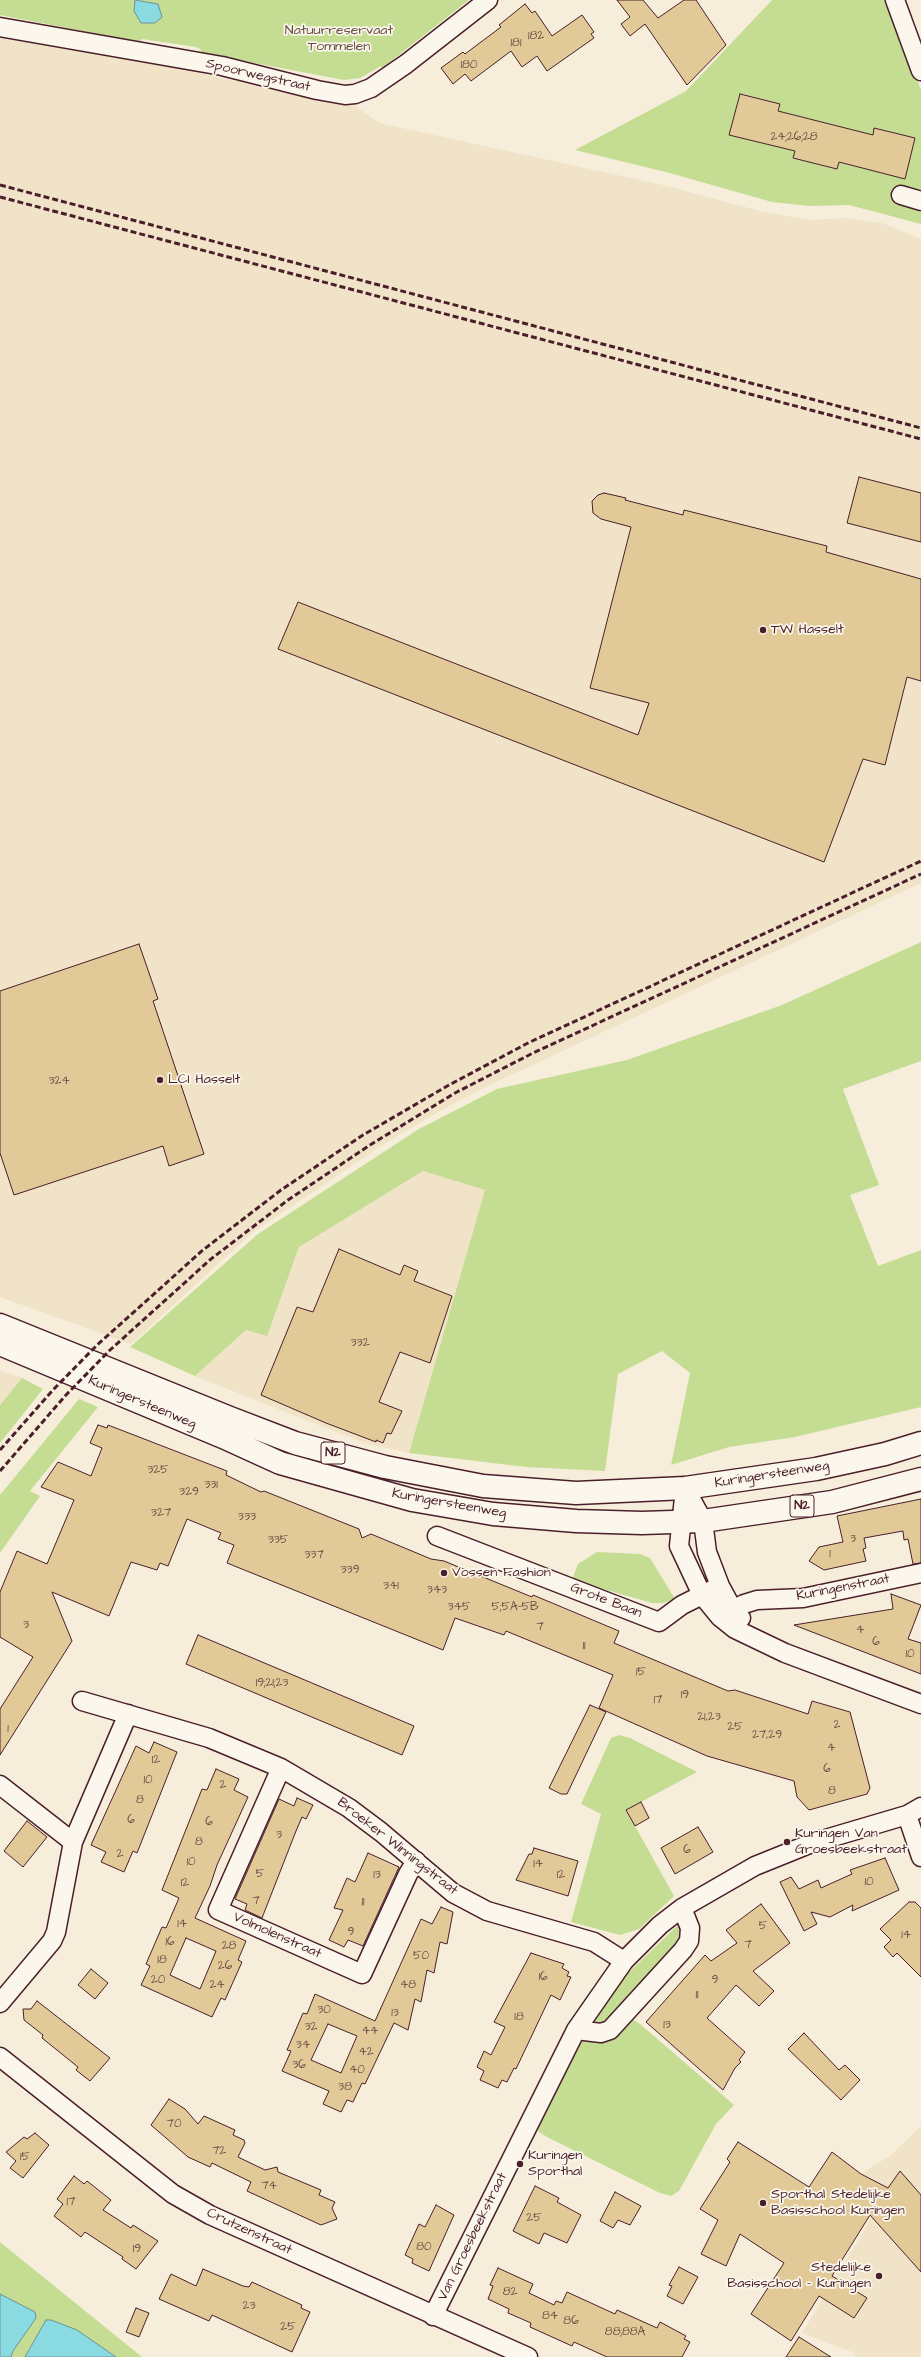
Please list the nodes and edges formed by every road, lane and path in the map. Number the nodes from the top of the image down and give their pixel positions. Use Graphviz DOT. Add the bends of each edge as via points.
graph roads {
  1 [pos="488,0"];
  2 [pos="895,0"];
  3 [pos="0,27"];
  4 [pos="921,71"];
  5 [pos="900,195"];
  6 [pos="921,201"];
  7 [pos="0,1324"];
  8 [pos="0,1344"];
  9 [pos="921,1443"];
  10 [pos="921,1479"];
  11 [pos="685,1488"];
  12 [pos="703,1520"];
  13 [pos="681,1522"];
  14 [pos="437,1536"];
  15 [pos="921,1573"];
  16 [pos="720,1586"];
  17 [pos="702,1595"];
  18 [pos="726,1613"];
  19 [pos="82,1700"];
  20 [pos="921,1704"];
  21 [pos="128,1714"];
  22 [pos="282,1768"];
  23 [pos="0,1785"];
  24 [pos="914,1811"];
  25 [pos="73,1842"];
  26 [pos="921,1857"];
  27 [pos="416,1861"];
  28 [pos="682,1908"];
  29 [pos="624,1961"];
  30 [pos="0,2003"];
  31 [pos="576,2030"];
  32 [pos="0,2057"];
  33 [pos="433,2316"];
  34 [pos="528,2357"];
  1 -- 3 [label="street, Spoorwegstraat" via="371,88 345,95 222,66"];
  2 -- 4 [label="street"];
  5 -- 6 [label="street"];
  7 -- 11 [label="main road, Kuringersteenweg / N2" via="295,1443 385,1467 483,1486 576,1493"];
  8 -- 13 [label="main road, Kuringersteenweg / N2" via="280,1463 412,1500 493,1514 576,1522"];
  9 -- 11 [label="main road, Kuringersteenweg / N2" via="885,1454 816,1469"];
  10 -- 12 [label="main road, Kuringersteenweg / N2" via="832,1502"];
  11 -- 12 [label="street"];
  11 -- 13 [label="street"];
  12 -- 13 [label="main road, Kuringersteenweg / N2"];
  12 -- 16 [label="street" via="707,1552"];
  13 -- 17 [label="street" via="679,1546"];
  14 -- 17 [label="street, Grote Baan" via="659,1622 682,1605"];
  15 -- 18 [label="street, Kuringenstraat" via="803,1598 757,1600"];
  16 -- 17 [label="street, Grote Baan"];
  16 -- 18 [label="street"];
  17 -- 18 [label="street"];
  18 -- 20 [label="street" via="735,1629 764,1643"];
  19 -- 21 [label="street, Broeker Winningstraat"];
  21 -- 22 [label="street, Broeker Winningstraat" via="209,1738"];
  21 -- 25 [label="street"];
  22 -- 27 [label="street, Broeker Winningstraat" via="350,1808"];
  22 -- 27 [label="street, Volmolenstraat" via="218,1910 362,1974"];
  23 -- 25 [label="street"];
  24 -- 26 [label="street"];
  24 -- 28 [label="street, Van Groesbeekstraat" via="780,1854 727,1880"];
  25 -- 30 [label="street" via="56,1932 52,1941"];
  27 -- 29 [label="street, Broeker Winningstraat" via="453,1893 487,1910 594,1942"];
  28 -- 29 [label="street, Van Groesbeekstraat" via="660,1925"];
  28 -- 31 [label="street" via="690,1928 689,1942 683,1950 610,2030 601,2033"];
  29 -- 31 [label="street, Van Groesbeekstraat"];
  31 -- 33 [label="street, Van Groesbeekstraat"];
  32 -- 33 [label="street, Crutzenstraat" via="173,2194 210,2215"];
  33 -- 34 [label="street, Crutzenstraat"];
}
